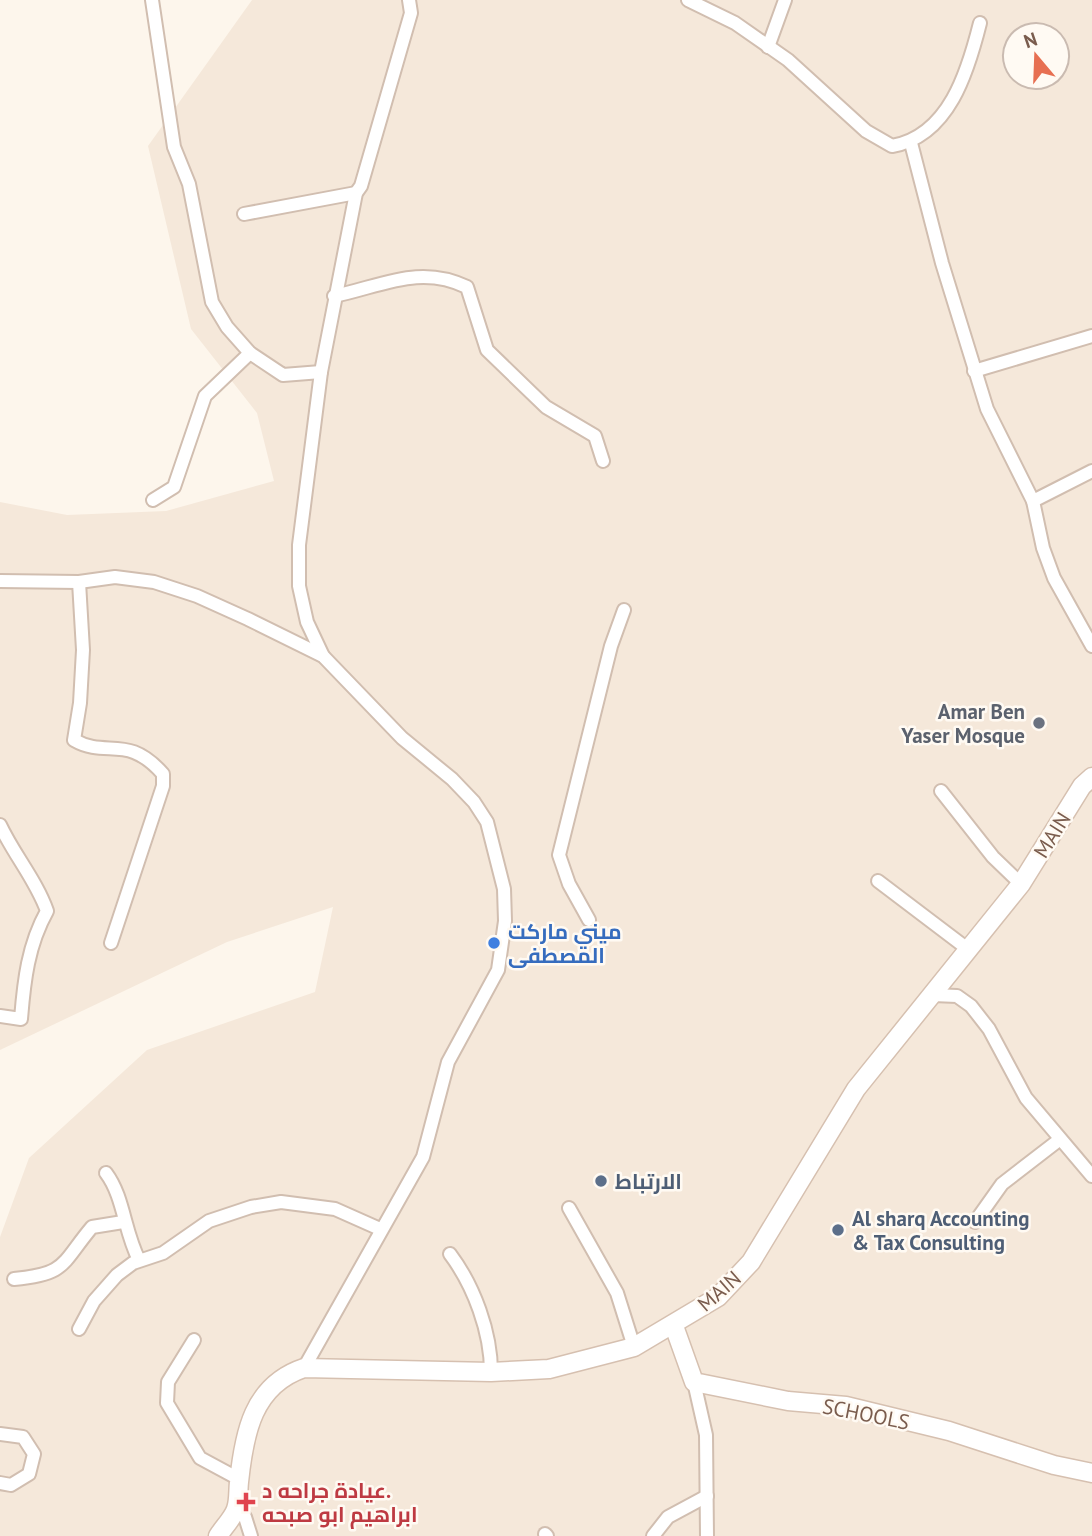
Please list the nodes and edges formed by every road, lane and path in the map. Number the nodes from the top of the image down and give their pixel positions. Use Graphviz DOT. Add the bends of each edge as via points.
graph roads {
  1 [pos="152,0"];
  2 [pos="410,0"];
  3 [pos="688,0"];
  4 [pos="785,0"];
  5 [pos="980,23"];
  6 [pos="768,47"];
  7 [pos="911,143"];
  8 [pos="356,193"];
  9 [pos="244,214"];
  10 [pos="334,296"];
  11 [pos="1092,336"];
  12 [pos="250,353"];
  13 [pos="974,371"];
  14 [pos="321,372"];
  15 [pos="604,461"];
  16 [pos="1092,471"];
  17 [pos="153,500"];
  18 [pos="1033,500"];
  19 [pos="0,581"];
  20 [pos="79,582"];
  21 [pos="624,610"];
  22 [pos="1092,646"];
  23 [pos="323,656"];
  24 [pos="1092,777"];
  25 [pos="941,791"];
  26 [pos="0,825"];
  27 [pos="878,881"];
  28 [pos="1021,884"];
  29 [pos="589,920"];
  30 [pos="111,943"];
  31 [pos="969,950"];
  32 [pos="933,995"];
  33 [pos="0,1016"];
  34 [pos="1059,1140"];
  35 [pos="106,1173"];
  36 [pos="1092,1176"];
  37 [pos="569,1208"];
  38 [pos="123,1222"];
  39 [pos="975,1222"];
  40 [pos="380,1229"];
  41 [pos="450,1254"];
  42 [pos="139,1260"];
  43 [pos="14,1279"];
  44 [pos="674,1326"];
  45 [pos="79,1329"];
  46 [pos="194,1340"];
  47 [pos="634,1347"];
  48 [pos="304,1368"];
  49 [pos="491,1372"];
  50 [pos="694,1382"];
  51 [pos="0,1434"];
  52 [pos="1092,1474"];
  53 [pos="239,1479"];
  54 [pos="0,1483"];
  55 [pos="707,1496"];
  56 [pos="236,1509"];
  57 [pos="218,1536"];
  58 [pos="251,1536"];
  59 [pos="653,1536"];
  60 [pos="707,1536"];
  1 -- 12 [label="street" via="173,147 189,184 212,302"];
  2 -- 8 [label="street" via="411,13"];
  3 -- 6 [label="street" via="735,23"];
  4 -- 6 [label="street"];
  5 -- 7 [label="street" via="958,91 934,124"];
  6 -- 7 [label="street" via="866,131 892,146"];
  7 -- 13 [label="street"];
  8 -- 9 [label="street"];
  8 -- 10 [label="street"];
  10 -- 14 [label="street"];
  10 -- 15 [label="street" via="414,275 450,279 467,287 487,350 546,407 595,436"];
  11 -- 13 [label="street"];
  12 -- 14 [label="street" via="283,375"];
  12 -- 17 [label="street" via="205,396 174,487"];
  13 -- 18 [label="street" via="996,431"];
  14 -- 23 [label="street" via="299,572 307,622"];
  16 -- 18 [label="street"];
  18 -- 22 [label="street" via="1054,578"];
  19 -- 20 [label="street"];
  20 -- 23 [label="street" via="115,577 154,582 197,596"];
  20 -- 30 [label="street" via="83,650 74,740 132,750 163,774 163,786"];
  21 -- 29 [label="street" via="559,855"];
  23 -- 40 [label="street" via="402,738 474,802 487,822 504,889 498,970 448,1062 423,1157"];
  24 -- 28 [label="main road, MAIN"];
  25 -- 28 [label="street" via="993,857"];
  26 -- 33 [label="street" via="47,911 26,967 21,1019"];
  27 -- 31 [label="street"];
  28 -- 31 [label="main road, MAIN"];
  31 -- 32 [label="main road, MAIN"];
  32 -- 34 [label="street" via="957,996 982,1019 1026,1098"];
  32 -- 44 [label="main road, MAIN" via="856,1089 751,1262 718,1297"];
  34 -- 36 [label="street"];
  34 -- 39 [label="street" via="1002,1184"];
  35 -- 38 [label="street" via="116,1187"];
  37 -- 47 [label="street" via="617,1293"];
  38 -- 42 [label="street"];
  38 -- 43 [label="street" via="92,1227 61,1269"];
  40 -- 42 [label="street" via="335,1209 281,1202 209,1222 163,1253"];
  40 -- 48 [label="street"];
  41 -- 49 [label="street" via="468,1278 485,1330"];
  42 -- 45 [label="street" via="117,1275 94,1301"];
  44 -- 47 [label="main road, MAIN"];
  44 -- 50 [label="main road"];
  46 -- 53 [label="street" via="168,1382 167,1403 200,1458"];
  47 -- 49 [label="main road, MAIN" via="549,1369"];
  48 -- 49 [label="main road, MAIN"];
  48 -- 53 [label="main road, MAIN" via="272,1383 260,1400"];
  50 -- 52 [label="main road, SCHOOLS" via="788,1401 846,1406"];
  50 -- 55 [label="street" via="706,1435"];
  51 -- 54 [label="street" via="23,1437 34,1454 29,1474 11,1485"];
  53 -- 56 [label="main road, MAIN"];
  55 -- 59 [label="street" via="668,1517"];
  55 -- 60 [label="street"];
  56 -- 57 [label="main road, MAIN"];
  56 -- 58 [label="street" via="245,1517"];
}
